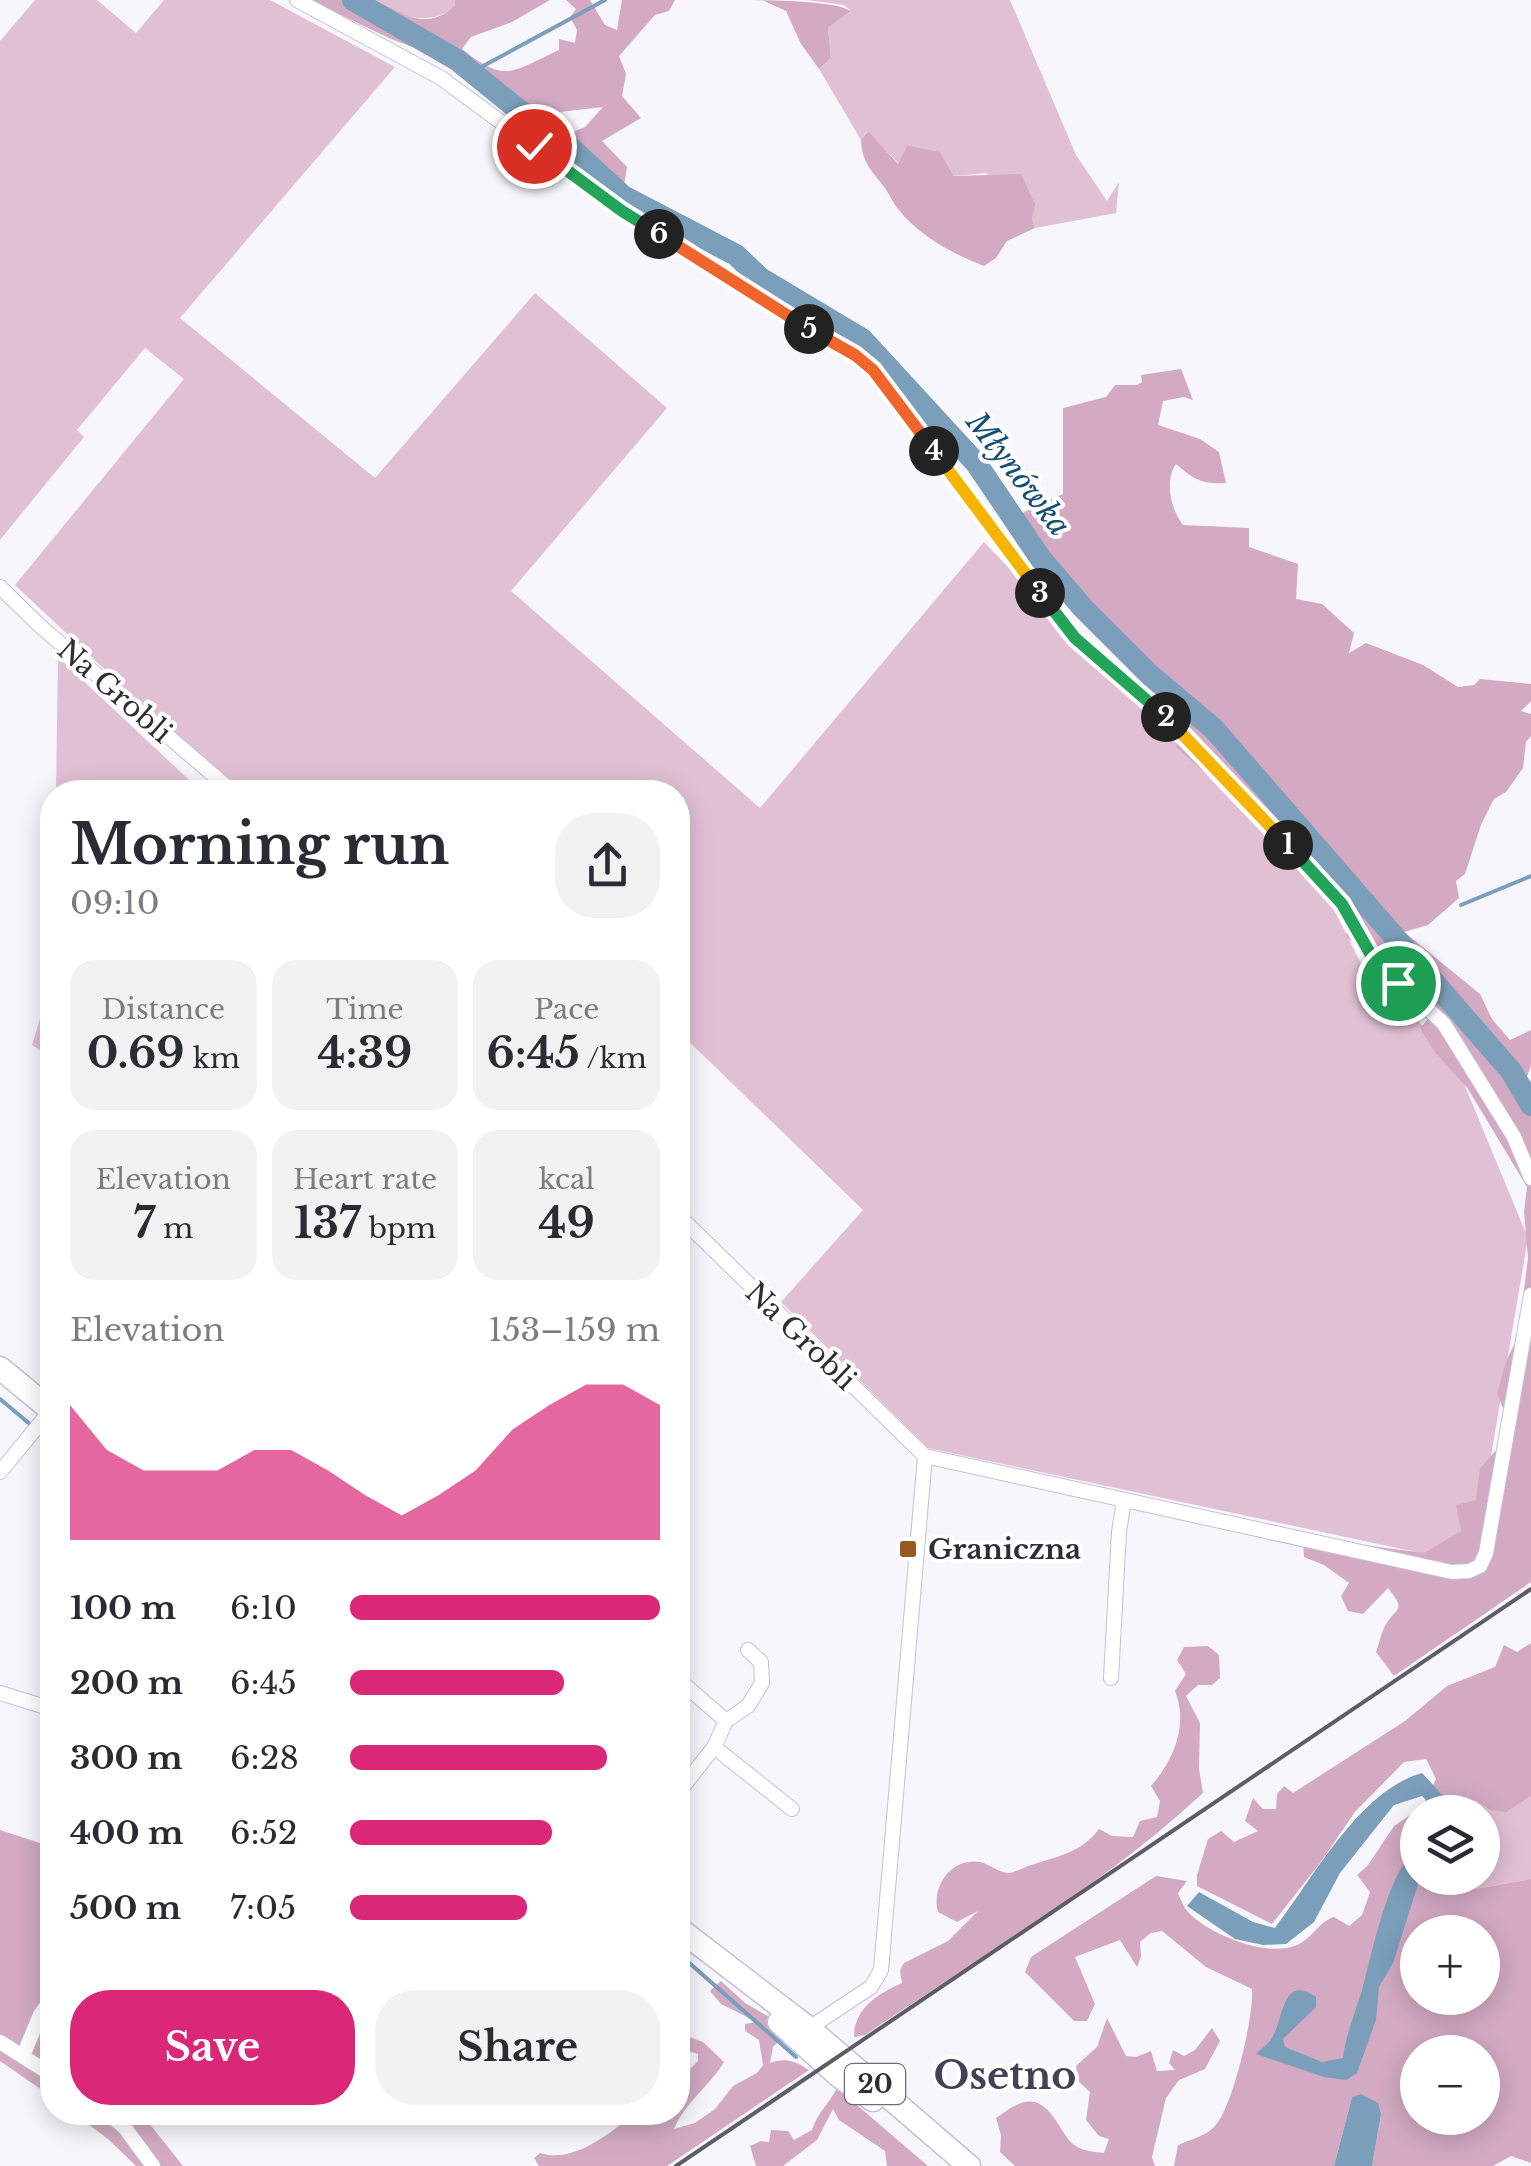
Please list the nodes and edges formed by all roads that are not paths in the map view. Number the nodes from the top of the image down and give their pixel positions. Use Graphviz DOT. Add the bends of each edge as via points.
graph roads {
  1 [pos="297,0"];
  2 [pos="0,587"];
  3 [pos="219,780"];
  4 [pos="1531,1178"];
  5 [pos="690,1227"];
  6 [pos="1531,1296"];
  7 [pos="0,1368"];
  8 [pos="40,1400"];
  9 [pos="40,1424"];
  10 [pos="925,1456"];
  11 [pos="0,1472"];
  12 [pos="1124,1500"];
  13 [pos="748,1650"];
  14 [pos="1111,1678"];
  15 [pos="690,1690"];
  16 [pos="0,1692"];
  17 [pos="40,1705"];
  18 [pos="726,1722"];
  19 [pos="714,1747"];
  20 [pos="690,1778"];
  21 [pos="792,1809"];
  22 [pos="690,1938"];
  23 [pos="700,1946"];
  24 [pos="40,2015"];
  25 [pos="784,2026"];
  26 [pos="811,2030"];
  27 [pos="0,2042"];
  28 [pos="24,2056"];
  29 [pos="40,2067"];
  30 [pos="122,2125"];
  31 [pos="968,2165"];
  32 [pos="153,2166"];
  1 -- 4 [label="street" via="441,78 622,211 873,370 1075,638 1187,736 1342,904 1371,955 1444,1024 1514,1137"];
  2 -- 3 [label="street, Na Grobli"];
  5 -- 10 [label="street, Na Grobli"];
  6 -- 12 [label="street" via="1480,1566 1452,1572"];
  7 -- 8 [label="main road"];
  9 -- 11 [label="street"];
  10 -- 12 [label="street"];
  10 -- 26 [label="street" via="881,1970 871,1987"];
  12 -- 14 [label="street"];
  13 -- 18 [label="street" via="761,1662 762,1682 748,1706"];
  15 -- 18 [label="street"];
  16 -- 17 [label="street"];
  18 -- 19 [label="street"];
  19 -- 20 [label="street"];
  19 -- 21 [label="street"];
  22 -- 23 [label="main road, 20"];
  23 -- 25 [label="main road, 20"];
  23 -- 26 [label="main road, 20"];
  24 -- 28 [label="street"];
  25 -- 26 [label="street"];
  25 -- 31 [label="main road, 20" via="840,2077"];
  26 -- 31 [label="main road, 20"];
  27 -- 28 [label="street"];
  28 -- 29 [label="street"];
  30 -- 32 [label="street"];
}
